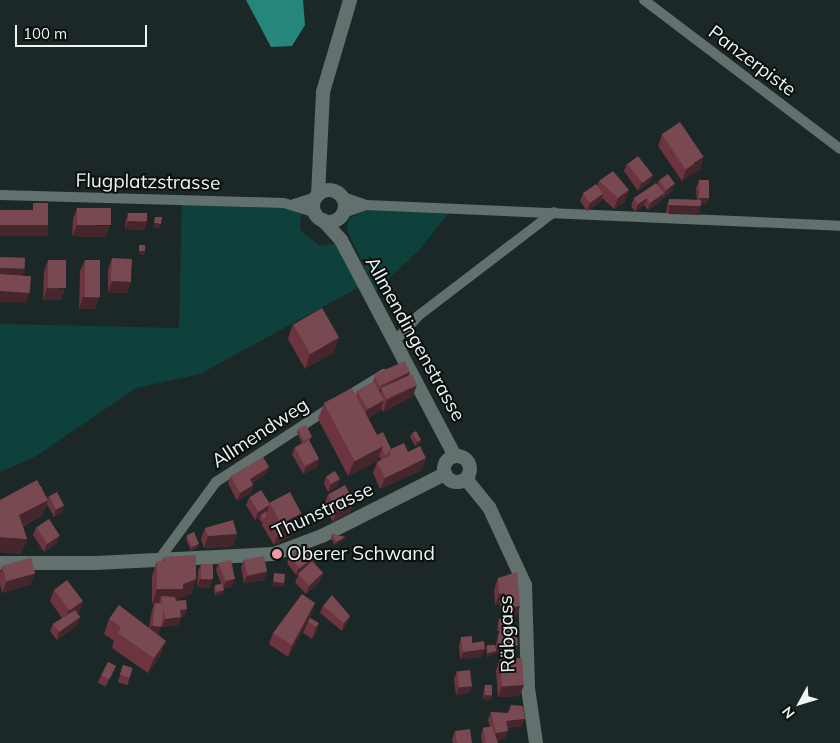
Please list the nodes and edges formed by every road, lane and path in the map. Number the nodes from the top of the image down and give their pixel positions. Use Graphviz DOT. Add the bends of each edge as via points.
graph roads {
  1 [pos="350,0"];
  2 [pos="644,0"];
  3 [pos="840,149"];
  4 [pos="322,171"];
  5 [pos="338,194"];
  6 [pos="0,195"];
  7 [pos="317,196"];
  8 [pos="294,204"];
  9 [pos="366,205"];
  10 [pos="554,212"];
  11 [pos="341,215"];
  12 [pos="319,217"];
  13 [pos="840,226"];
  14 [pos="341,240"];
  15 [pos="395,341"];
  16 [pos="406,360"];
  17 [pos="455,456"];
  18 [pos="445,474"];
  19 [pos="466,479"];
  20 [pos="158,561"];
  21 [pos="0,563"];
  22 [pos="536,743"];
  1 -- 4 [label="street" via="323,92"];
  2 -- 3 [label="street, Panzerpiste"];
  4 -- 5 [label="street"];
  4 -- 7 [label="street"];
  5 -- 7 [label="street"];
  5 -- 9 [label="street"];
  5 -- 11 [label="street, Allmendingenstrasse"];
  6 -- 8 [label="street, Flugplatzstrasse"];
  7 -- 8 [label="street, Flugplatzstrasse"];
  7 -- 12 [label="street"];
  8 -- 12 [label="street, Flugplatzstrasse"];
  9 -- 10 [label="street"];
  9 -- 11 [label="street"];
  10 -- 13 [label="street" via="608,219"];
  10 -- 15 [label="street" via="418,316"];
  11 -- 12 [label="street"];
  11 -- 14 [label="street, Allmendingenstrasse"];
  12 -- 14 [label="street, Allmendingenstrasse"];
  14 -- 15 [label="street, Allmendingenstrasse"];
  15 -- 16 [label="street, Allmendingenstrasse"];
  16 -- 17 [label="street, Allmendingenstrasse"];
  16 -- 20 [label="street, Allmendweg" via="220,478"];
  17 -- 18 [label="street" via="446,461"];
  17 -- 19 [label="street" via="469,463"];
  18 -- 19 [label="street" via="454,482"];
  18 -- 20 [label="street, Thunstrasse" via="282,552"];
  19 -- 22 [label="street, Räbgass" via="489,507 525,585 528,688"];
  20 -- 21 [label="street, Thunstrasse"];
}
